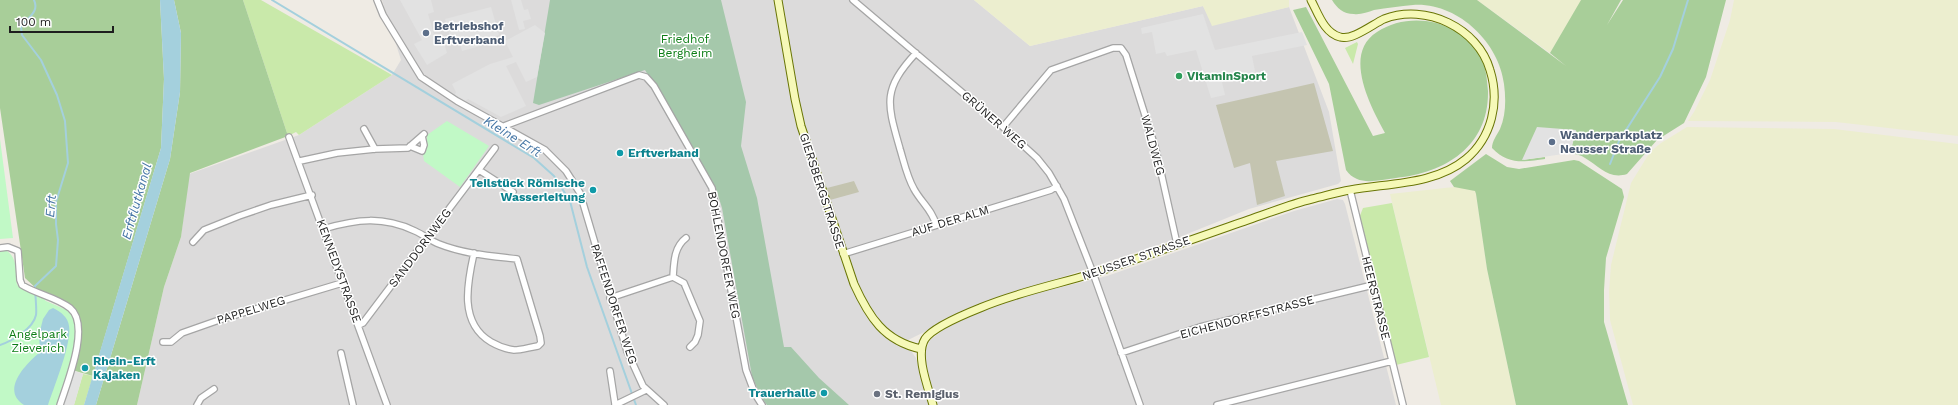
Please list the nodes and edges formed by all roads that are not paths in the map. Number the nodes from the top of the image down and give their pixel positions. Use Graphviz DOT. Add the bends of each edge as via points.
graph roads {
  1 [pos="377,0"];
  2 [pos="778,0"];
  3 [pos="853,0"];
  4 [pos="1311,0"];
  5 [pos="916,53"];
  6 [pos="504,126"];
  7 [pos="1003,126"];
  8 [pos="364,129"];
  9 [pos="289,137"];
  10 [pos="410,146"];
  11 [pos="495,148"];
  12 [pos="375,149"];
  13 [pos="300,161"];
  14 [pos="479,170"];
  15 [pos="1057,186"];
  16 [pos="1350,190"];
  17 [pos="513,192"];
  18 [pos="312,195"];
  19 [pos="936,226"];
  20 [pos="323,229"];
  21 [pos="427,238"];
  22 [pos="686,238"];
  23 [pos="193,242"];
  24 [pos="1177,244"];
  25 [pos="0,248"];
  26 [pos="474,253"];
  27 [pos="843,254"];
  28 [pos="1093,273"];
  29 [pos="674,277"];
  30 [pos="342,283"];
  31 [pos="1373,285"];
  32 [pos="610,298"];
  33 [pos="359,325"];
  34 [pos="163,342"];
  35 [pos="690,347"];
  36 [pos="921,349"];
  37 [pos="341,352"];
  38 [pos="1121,353"];
  39 [pos="1392,361"];
  40 [pos="610,371"];
  41 [pos="214,389"];
  42 [pos="646,390"];
  43 [pos="615,404"];
  44 [pos="60,405"];
  45 [pos="197,405"];
  46 [pos="353,405"];
  47 [pos="387,405"];
  48 [pos="664,405"];
  49 [pos="762,405"];
  50 [pos="933,405"];
  51 [pos="1140,405"];
  52 [pos="1217,405"];
  53 [pos="1403,405"];
  1 -- 6 [label="street, PAFFENDORFER WEG" via="383,15 421,77"];
  2 -- 27 [label="main road, GIERSBERGSTRASSE" via="801,126"];
  3 -- 5 [label="street, GRÜNER WEG"];
  4 -- 16 [label="main road, NEUSSER STRASSE" via="1329,30 1344,38 1383,20 1403,15 1418,14 1448,22 1479,46 1493,79 1494,100 1490,125 1466,160 1454,168 1427,178"];
  5 -- 7 [label="street, GRÜNER WEG"];
  5 -- 19 [label="street" via="895,79 889,105 908,175 922,203 934,215"];
  6 -- 32 [label="street, PAFFENDORFER WEG" via="557,160 580,193"];
  6 -- 49 [label="street, BOHLENDORFER WEG" via="639,75 646,77 661,98 712,188 746,370 752,388"];
  7 -- 15 [label="street, GRÜNER WEG" via="1036,158"];
  7 -- 24 [label="street, WALDWEG" via="1055,67 1113,48 1121,48 1126,55 1156,150"];
  8 -- 12 [label="street"];
  9 -- 13 [label="street, KENNEDYSTRASSE"];
  10 -- 10 [label="street" via="423,135 422,151"];
  10 -- 12 [label="street"];
  11 -- 14 [label="street, SANDDORNWEG"];
  12 -- 13 [label="street" via="337,153"];
  13 -- 18 [label="street, KENNEDYSTRASSE"];
  14 -- 17 [label="street"];
  14 -- 21 [label="street, SANDDORNWEG"];
  15 -- 19 [label="street, AUF DER ALM"];
  15 -- 28 [label="street, GRÜNER WEG"];
  16 -- 24 [label="main road, NEUSSER STRASSE" via="1305,201"];
  16 -- 31 [label="street, HEERSTRASSE"];
  18 -- 20 [label="street, KENNEDYSTRASSE"];
  18 -- 23 [label="street" via="239,216 204,230"];
  19 -- 27 [label="street, AUF DER ALM"];
  20 -- 21 [label="street" via="359,220 379,220 400,225"];
  20 -- 30 [label="street, KENNEDYSTRASSE"];
  21 -- 26 [label="street"];
  21 -- 33 [label="street, SANDDORNWEG"];
  22 -- 29 [label="street" via="677,248"];
  24 -- 28 [label="main road, NEUSSER STRASSE"];
  25 -- 44 [label="street" via="8,247 18,252 22,285 69,307 76,316 77,346"];
  26 -- 26 [label="street" via="468,310 471,321 481,336 498,346 513,350 538,346 541,343 517,259"];
  27 -- 36 [label="main road, GIERSBERGSTRASSE" via="864,306 878,327 910,347"];
  28 -- 36 [label="main road, NEUSSER STRASSE" via="982,307 927,336"];
  28 -- 38 [label="street, GRÜNER WEG"];
  29 -- 32 [label="street"];
  29 -- 35 [label="street" via="684,283 700,321 698,335"];
  30 -- 33 [label="street, KENNEDYSTRASSE"];
  30 -- 34 [label="street, PAPPELWEG" via="219,320 182,333 172,342"];
  31 -- 38 [label="street, EICHENDORFFSTRASSE" via="1200,327"];
  31 -- 39 [label="street, HEERSTRASSE"];
  32 -- 42 [label="street, PAFFENDORFER WEG" via="627,351"];
  33 -- 47 [label="street, KENNEDYSTRASSE"];
  36 -- 50 [label="main road" via="920,356"];
  37 -- 46 [label="street"];
  38 -- 51 [label="street, GRÜNER WEG"];
  39 -- 52 [label="street"];
  39 -- 53 [label="street, HEERSTRASSE"];
  40 -- 43 [label="street"];
  41 -- 45 [label="street" via="201,398"];
  42 -- 43 [label="street"];
  42 -- 48 [label="street, PAFFENDORFER WEG"];
}
